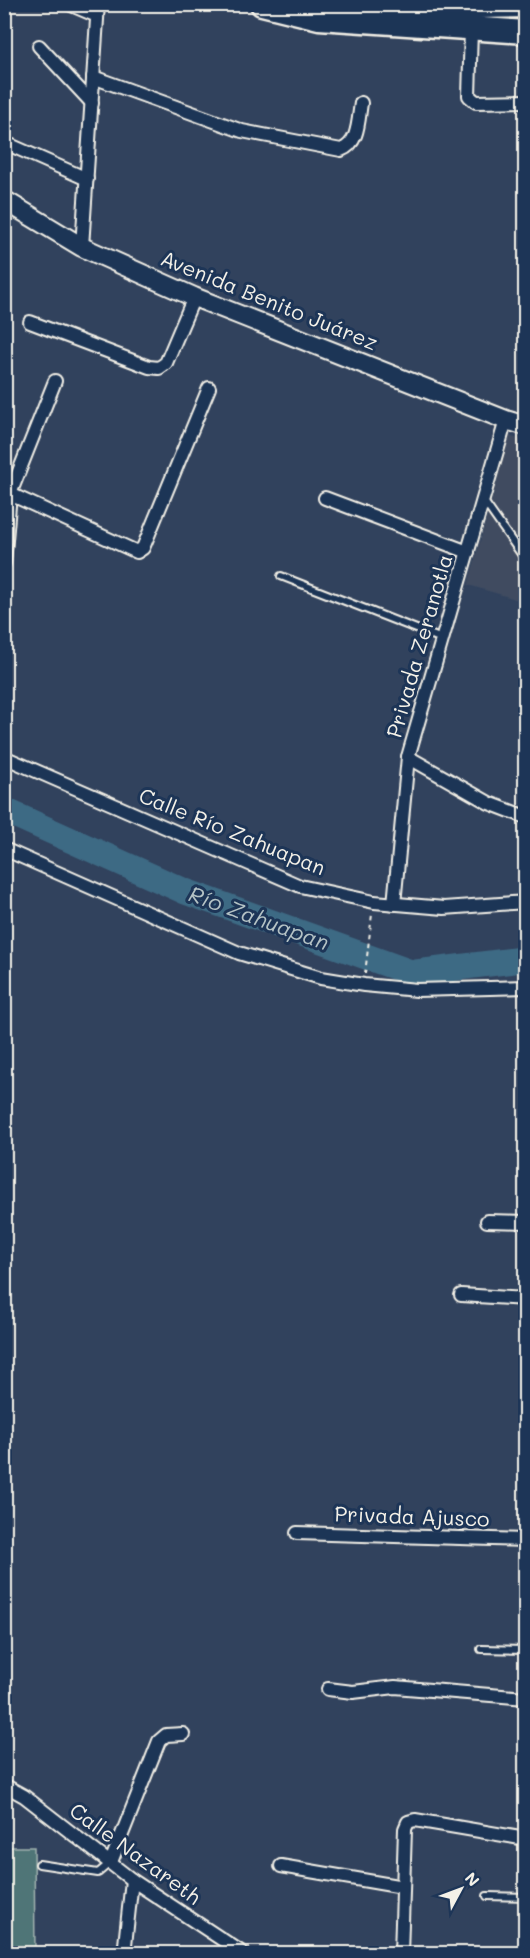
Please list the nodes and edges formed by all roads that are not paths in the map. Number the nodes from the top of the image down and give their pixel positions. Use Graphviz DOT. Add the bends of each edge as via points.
graph roads {
  1 [pos="69,4"];
  2 [pos="262,4"];
  3 [pos="392,4"];
  4 [pos="525,6"];
  5 [pos="97,10"];
  6 [pos="471,29"];
  7 [pos="525,32"];
  8 [pos="39,45"];
  9 [pos="93,77"];
  10 [pos="525,101"];
  11 [pos="92,103"];
  12 [pos="361,103"];
  13 [pos="10,145"];
  14 [pos="87,179"];
  15 [pos="4,200"];
  16 [pos="82,247"];
  17 [pos="194,297"];
  18 [pos="30,322"];
  19 [pos="55,381"];
  20 [pos="209,388"];
  21 [pos="506,420"];
  22 [pos="525,426"];
  23 [pos="10,487"];
  24 [pos="325,498"];
  25 [pos="483,500"];
  26 [pos="468,552"];
  27 [pos="525,561"];
  28 [pos="4,563"];
  29 [pos="281,576"];
  30 [pos="442,639"];
  31 [pos="4,757"];
  32 [pos="408,757"];
  33 [pos="525,817"];
  34 [pos="4,849"];
  35 [pos="525,902"];
  36 [pos="394,904"];
  37 [pos="525,987"];
  38 [pos="487,1221"];
  39 [pos="525,1222"];
  40 [pos="461,1295"];
  41 [pos="525,1299"];
  42 [pos="297,1533"];
  43 [pos="525,1540"];
  44 [pos="481,1649"];
  45 [pos="525,1650"];
  46 [pos="328,1689"];
  47 [pos="525,1698"];
  48 [pos="183,1734"];
  49 [pos="4,1785"];
  50 [pos="525,1839"];
  51 [pos="111,1862"];
  52 [pos="39,1863"];
  53 [pos="281,1866"];
  54 [pos="132,1880"];
  55 [pos="403,1887"];
  56 [pos="487,1896"];
  57 [pos="525,1897"];
  58 [pos="124,1953"];
  59 [pos="244,1953"];
  60 [pos="401,1953"];
  1 -- 5 [label="street"];
  2 -- 6 [label="highway" via="319,18"];
  3 -- 4 [label="highway" via="429,8"];
  5 -- 9 [label="street"];
  6 -- 7 [label="highway"];
  6 -- 10 [label="street" via="470,96 476,102"];
  8 -- 11 [label="street"];
  9 -- 11 [label="street"];
  9 -- 12 [label="street" via="242,130 341,150 350,147 354,140"];
  11 -- 14 [label="street"];
  13 -- 14 [label="street"];
  14 -- 16 [label="street"];
  15 -- 16 [label="main road, Avenida Benito Juárez"];
  16 -- 17 [label="main road, Avenida Benito Juárez"];
  17 -- 18 [label="street" via="166,363 159,368"];
  17 -- 21 [label="main road, Avenida Benito Juárez"];
  19 -- 23 [label="street"];
  20 -- 23 [label="street" via="144,548 138,552"];
  21 -- 22 [label="main road, Avenida Benito Juárez"];
  21 -- 25 [label="street, Privada Zeranotla"];
  23 -- 28 [label="street"];
  24 -- 26 [label="street"];
  25 -- 26 [label="street, Privada Zeranotla"];
  25 -- 27 [label="lane"];
  26 -- 30 [label="street, Privada Zeranotla"];
  29 -- 30 [label="lane"];
  30 -- 32 [label="street, Privada Zeranotla"];
  31 -- 36 [label="street, Calle Río Zahuapan" via="300,886"];
  32 -- 33 [label="street, Privada Zeranotla" via="489,803"];
  32 -- 36 [label="street"];
  34 -- 37 [label="street" via="239,953 321,978 417,990"];
  35 -- 36 [label="street, Calle Río Zahuapan" via="444,908"];
  38 -- 39 [label="street"];
  40 -- 41 [label="street"];
  42 -- 43 [label="street, Privada Ajusco"];
  44 -- 45 [label="lane"];
  46 -- 47 [label="street" via="353,1692 395,1687"];
  48 -- 51 [label="street" via="166,1735 159,1741"];
  49 -- 51 [label="street, Calle Nazareth"];
  50 -- 55 [label="street" via="408,1822"];
  51 -- 52 [label="lane" via="98,1873"];
  51 -- 54 [label="street, Calle Nazareth"];
  53 -- 55 [label="street"];
  54 -- 58 [label="street"];
  54 -- 59 [label="street, Calle Nazareth"];
  55 -- 60 [label="street"];
  56 -- 57 [label="lane"];
}
